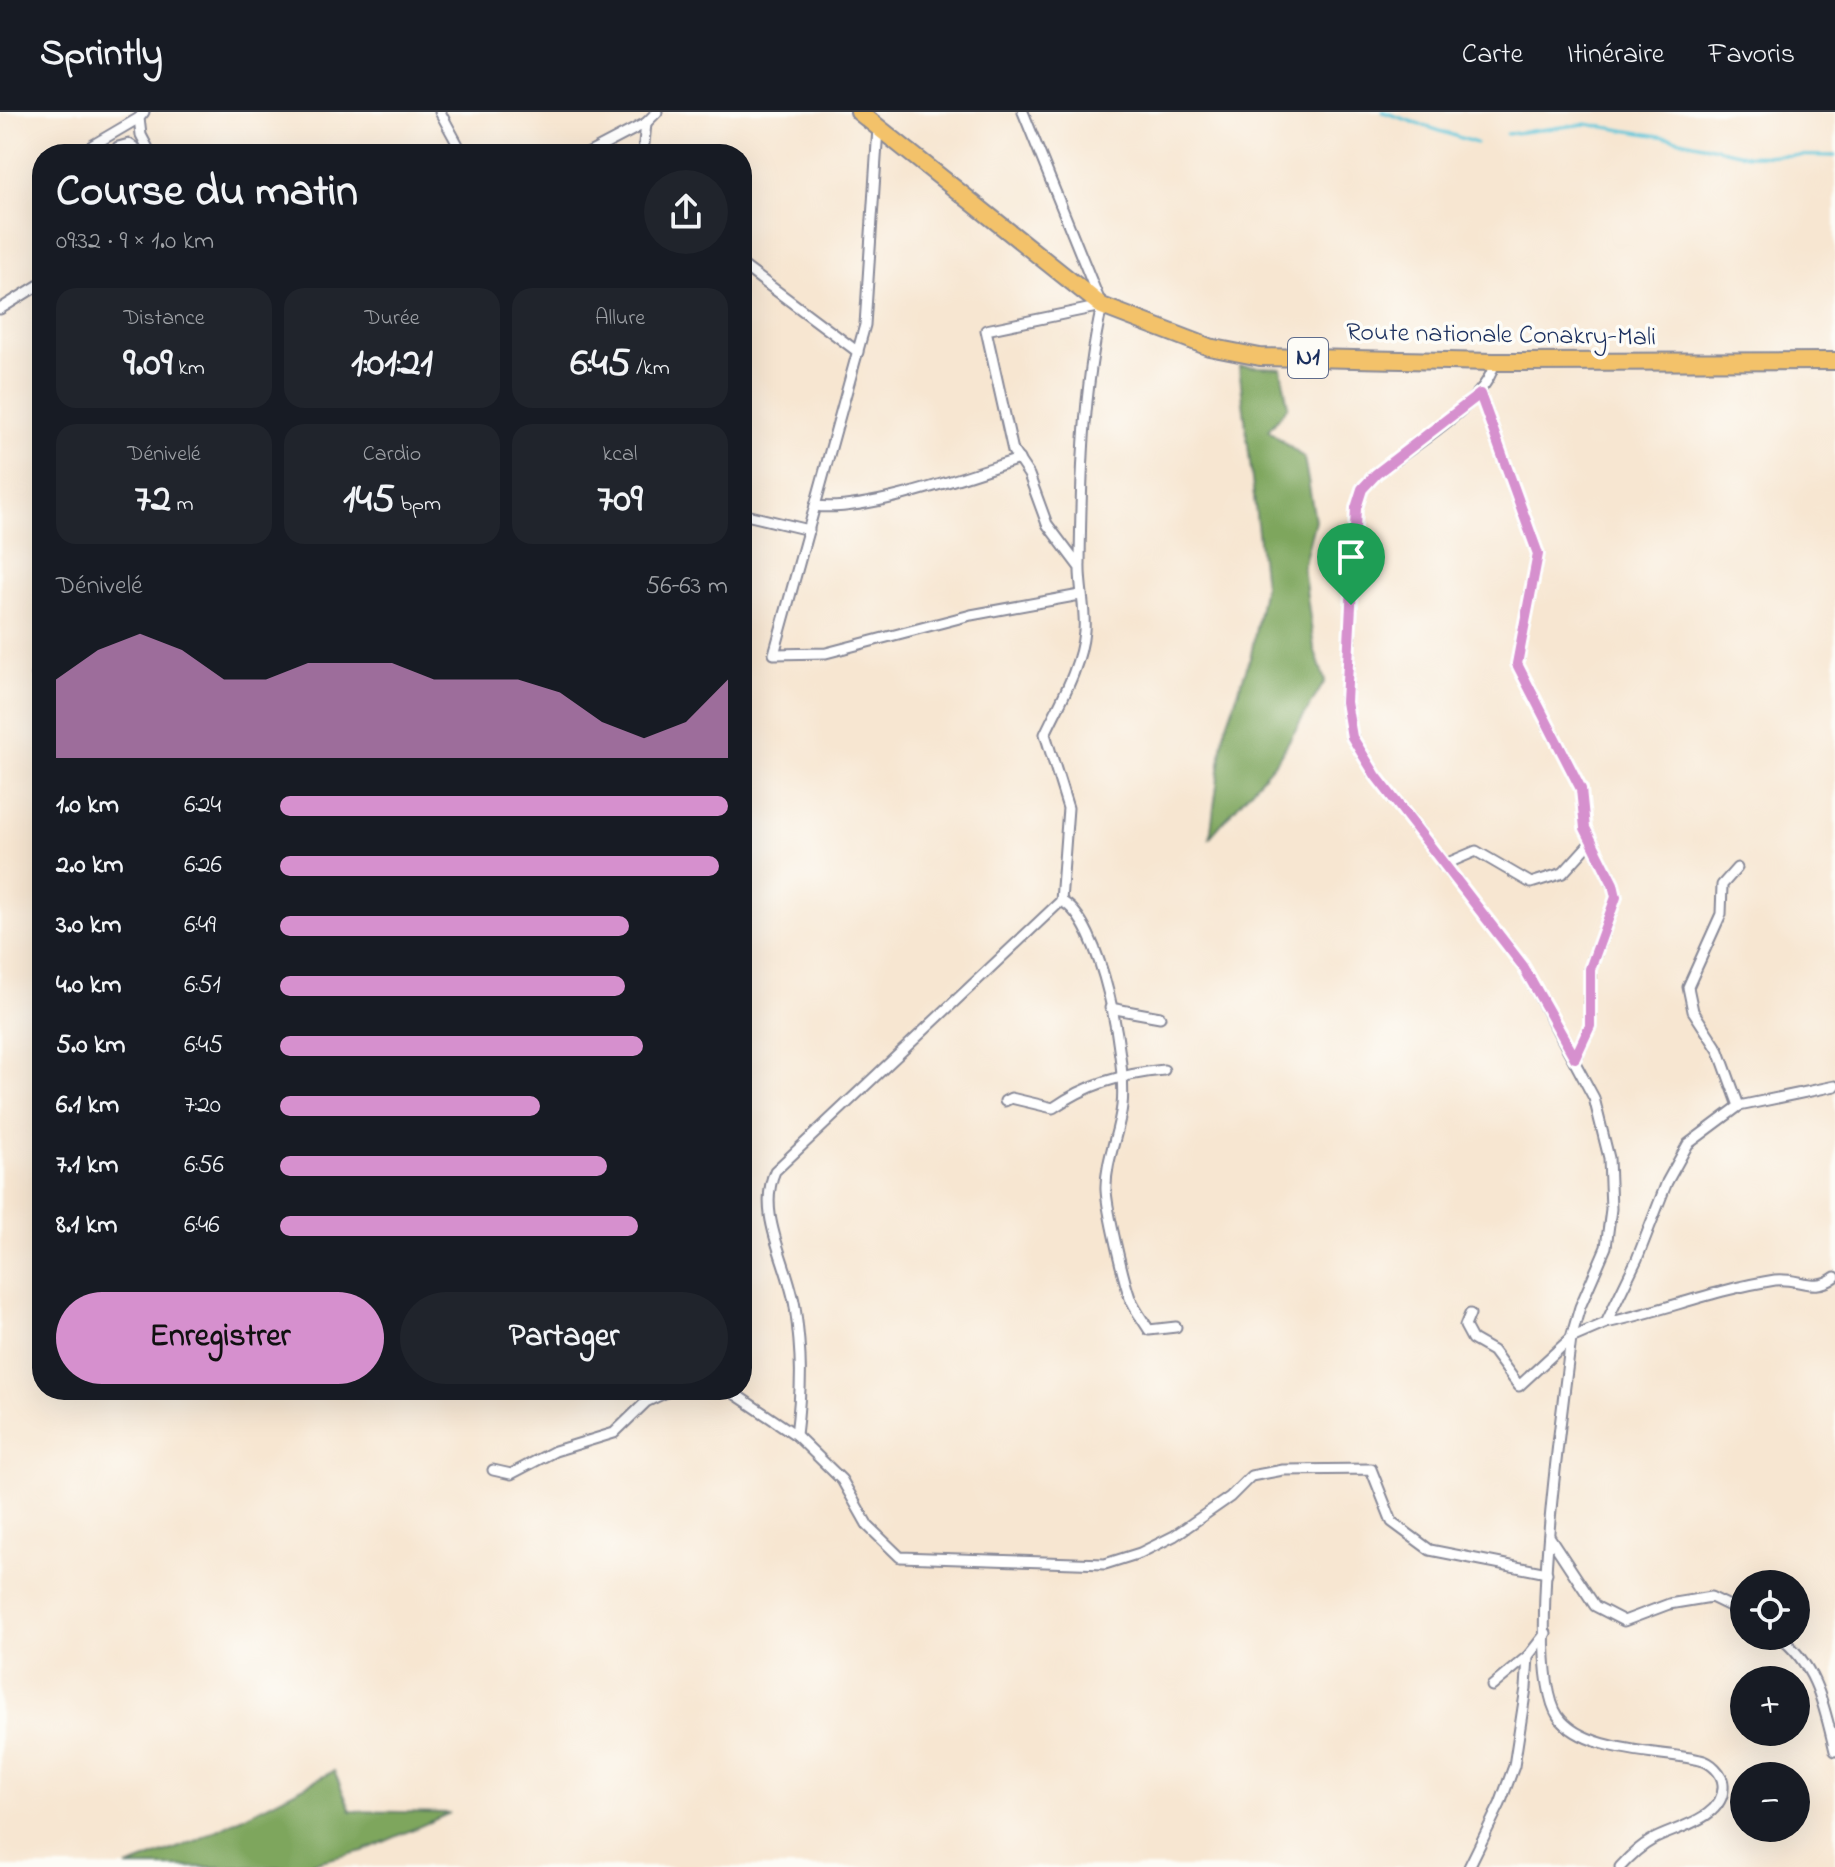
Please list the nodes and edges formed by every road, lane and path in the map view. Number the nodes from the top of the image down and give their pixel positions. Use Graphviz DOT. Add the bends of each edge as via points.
graph roads {
  1 [pos="440,112"];
  2 [pos="657,112"];
  3 [pos="859,112"];
  4 [pos="1023,112"];
  5 [pos="141,115"];
  6 [pos="646,123"];
  7 [pos="878,128"];
  8 [pos="95,144"];
  9 [pos="146,144"];
  10 [pos="458,144"];
  11 [pos="606,144"];
  12 [pos="644,144"];
  13 [pos="752,272"];
  14 [pos="32,289"];
  15 [pos="1102,306"];
  16 [pos="0,309"];
  17 [pos="858,352"];
  18 [pos="1835,361"];
  19 [pos="1494,362"];
  20 [pos="1480,394"];
  21 [pos="1019,459"];
  22 [pos="815,506"];
  23 [pos="752,516"];
  24 [pos="809,530"];
  25 [pos="1080,568"];
  26 [pos="1080,595"];
  27 [pos="1592,841"];
  28 [pos="1443,865"];
  29 [pos="1737,868"];
  30 [pos="1061,901"];
  31 [pos="1110,1008"];
  32 [pos="1160,1017"];
  33 [pos="1575,1058"];
  34 [pos="1164,1070"];
  35 [pos="1122,1074"];
  36 [pos="1835,1086"];
  37 [pos="1005,1101"];
  38 [pos="1739,1106"];
  39 [pos="1835,1277"];
  40 [pos="1470,1314"];
  41 [pos="1606,1323"];
  42 [pos="1176,1327"];
  43 [pos="1571,1338"];
  44 [pos="650,1400"];
  45 [pos="744,1400"];
  46 [pos="796,1435"];
  47 [pos="493,1470"];
  48 [pos="1549,1536"];
  49 [pos="1547,1573"];
  50 [pos="1730,1606"];
  51 [pos="1546,1633"];
  52 [pos="1798,1650"];
  53 [pos="1528,1656"];
  54 [pos="1492,1686"];
  55 [pos="1835,1751"];
  56 [pos="1469,1867"];
  57 [pos="1620,1867"];
  1 -- 10 [label="street"];
  2 -- 6 [label="street"];
  3 -- 7 [label="highway, Route nationale Conakry-Mali / N1"];
  4 -- 15 [label="street"];
  5 -- 8 [label="street"];
  5 -- 9 [label="street"];
  6 -- 11 [label="street"];
  6 -- 12 [label="street"];
  7 -- 15 [label="highway, Route nationale Conakry-Mali / N1"];
  7 -- 17 [label="street" via="865,325"];
  13 -- 17 [label="street"];
  14 -- 16 [label="street"];
  15 -- 19 [label="highway, Route nationale Conakry-Mali / N1" via="1209,347 1260,357"];
  15 -- 21 [label="street" via="986,330"];
  15 -- 25 [label="street" via="1085,421"];
  17 -- 22 [label="street"];
  18 -- 19 [label="highway, Route nationale Conakry-Mali / N1"];
  19 -- 20 [label="street"];
  20 -- 27 [label="street" via="1538,554 1517,664 1581,789 1585,828"];
  20 -- 28 [label="street" via="1376,474 1362,489 1356,508 1346,702 1352,737"];
  21 -- 22 [label="street" via="917,490 830,508"];
  21 -- 25 [label="street" via="1047,524"];
  22 -- 24 [label="street"];
  23 -- 24 [label="street"];
  24 -- 26 [label="street" via="774,654 826,653 971,615"];
  25 -- 26 [label="street"];
  26 -- 30 [label="street" via="1084,630 1068,690 1045,734 1068,808"];
  27 -- 28 [label="street" via="1563,873 1531,883 1476,851"];
  27 -- 33 [label="street" via="1616,897 1590,969 1590,1026"];
  28 -- 33 [label="street" via="1523,966"];
  29 -- 38 [label="street" via="1722,885 1721,914 1688,987 1693,1011 1719,1051"];
  30 -- 31 [label="street" via="1073,906 1086,927"];
  30 -- 46 [label="street" via="775,1171 768,1188 772,1226 794,1303 803,1376"];
  31 -- 32 [label="street"];
  31 -- 35 [label="street"];
  33 -- 43 [label="street" via="1594,1098 1609,1158 1611,1209 1606,1247"];
  34 -- 35 [label="street"];
  35 -- 37 [label="street" via="1053,1108"];
  35 -- 42 [label="street" via="1122,1108 1106,1190 1131,1299 1149,1330"];
  36 -- 38 [label="street"];
  38 -- 41 [label="street" via="1688,1144"];
  39 -- 41 [label="street" via="1819,1286 1780,1279"];
  40 -- 43 [label="street" via="1465,1326 1472,1339 1493,1351 1519,1386"];
  41 -- 43 [label="street"];
  43 -- 48 [label="street"];
  44 -- 47 [label="street" via="614,1433 555,1451 511,1474"];
  45 -- 46 [label="street"];
  46 -- 49 [label="street" via="842,1480 868,1526 900,1557 1105,1564 1174,1536 1251,1476 1283,1470 1371,1469 1392,1522 1430,1550"];
  48 -- 49 [label="street"];
  48 -- 50 [label="street" via="1595,1606 1624,1621 1669,1604 1711,1597"];
  49 -- 51 [label="street"];
  51 -- 53 [label="street"];
  51 -- 57 [label="street" via="1552,1704 1570,1728 1614,1747 1702,1760 1723,1779 1723,1793 1706,1816 1652,1839"];
  52 -- 55 [label="street" via="1820,1693"];
  53 -- 54 [label="street"];
  53 -- 56 [label="street" via="1514,1766"];
}
